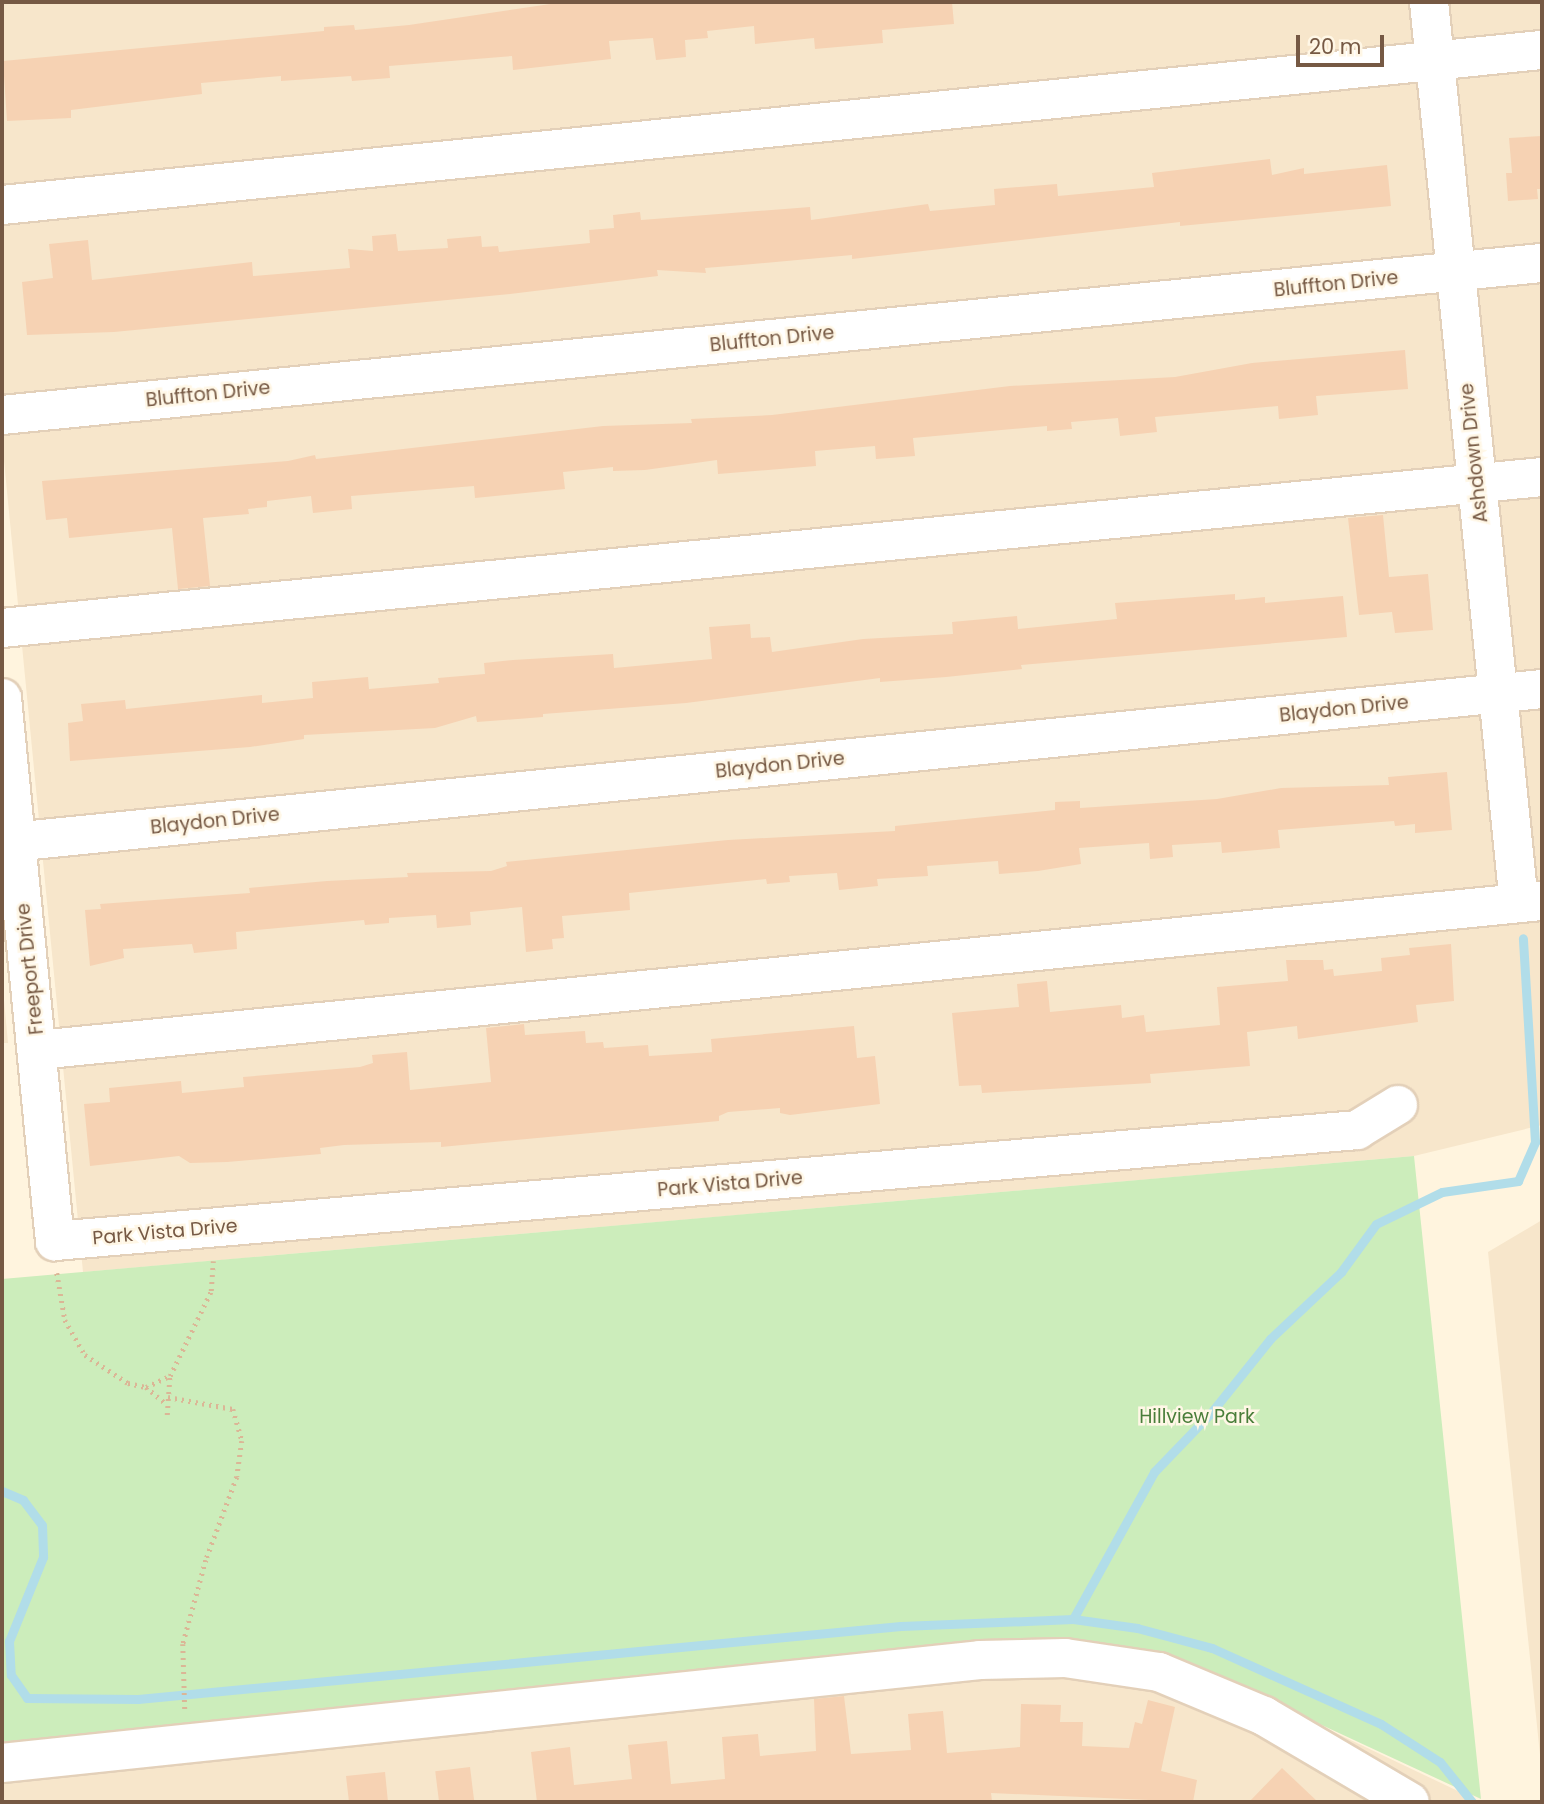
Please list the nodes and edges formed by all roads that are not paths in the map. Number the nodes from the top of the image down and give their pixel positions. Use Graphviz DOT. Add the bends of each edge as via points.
graph roads {
  1 [pos="1429,2"];
  2 [pos="1542,50"];
  3 [pos="1435,60"];
  4 [pos="2,205"];
  5 [pos="1542,263"];
  6 [pos="1456,272"];
  7 [pos="2,415"];
  8 [pos="1542,477"];
  9 [pos="1477,483"];
  10 [pos="2,628"];
  11 [pos="1542,689"];
  12 [pos="1497,694"];
  13 [pos="2,698"];
  14 [pos="9,842"];
  15 [pos="1531,902"];
  16 [pos="38,1050"];
  17 [pos="1398,1105"];
  18 [pos="55,1241"];
  19 [pos="2,1763"];
  20 [pos="1410,1802"];
  1 -- 3 [label="street, Ashdown Drive"];
  2 -- 3 [label="street"];
  3 -- 4 [label="street"];
  3 -- 6 [label="street, Ashdown Drive"];
  5 -- 6 [label="street, Bluffton Drive"];
  6 -- 7 [label="street, Bluffton Drive"];
  6 -- 9 [label="street, Ashdown Drive"];
  8 -- 9 [label="street"];
  9 -- 10 [label="street"];
  9 -- 12 [label="street, Ashdown Drive"];
  11 -- 12 [label="street, Blaydon Drive"];
  12 -- 14 [label="street, Blaydon Drive"];
  12 -- 15 [label="street, Ashdown Drive"];
  13 -- 14 [label="street, Freeport Drive"];
  14 -- 16 [label="street, Freeport Drive"];
  15 -- 16 [label="street"];
  16 -- 18 [label="street, Freeport Drive"];
  17 -- 18 [label="street, Park Vista Drive" via="1357,1130"];
  19 -- 20 [label="street" via="980,1660 1065,1658 1171,1677 1264,1716"];
}
